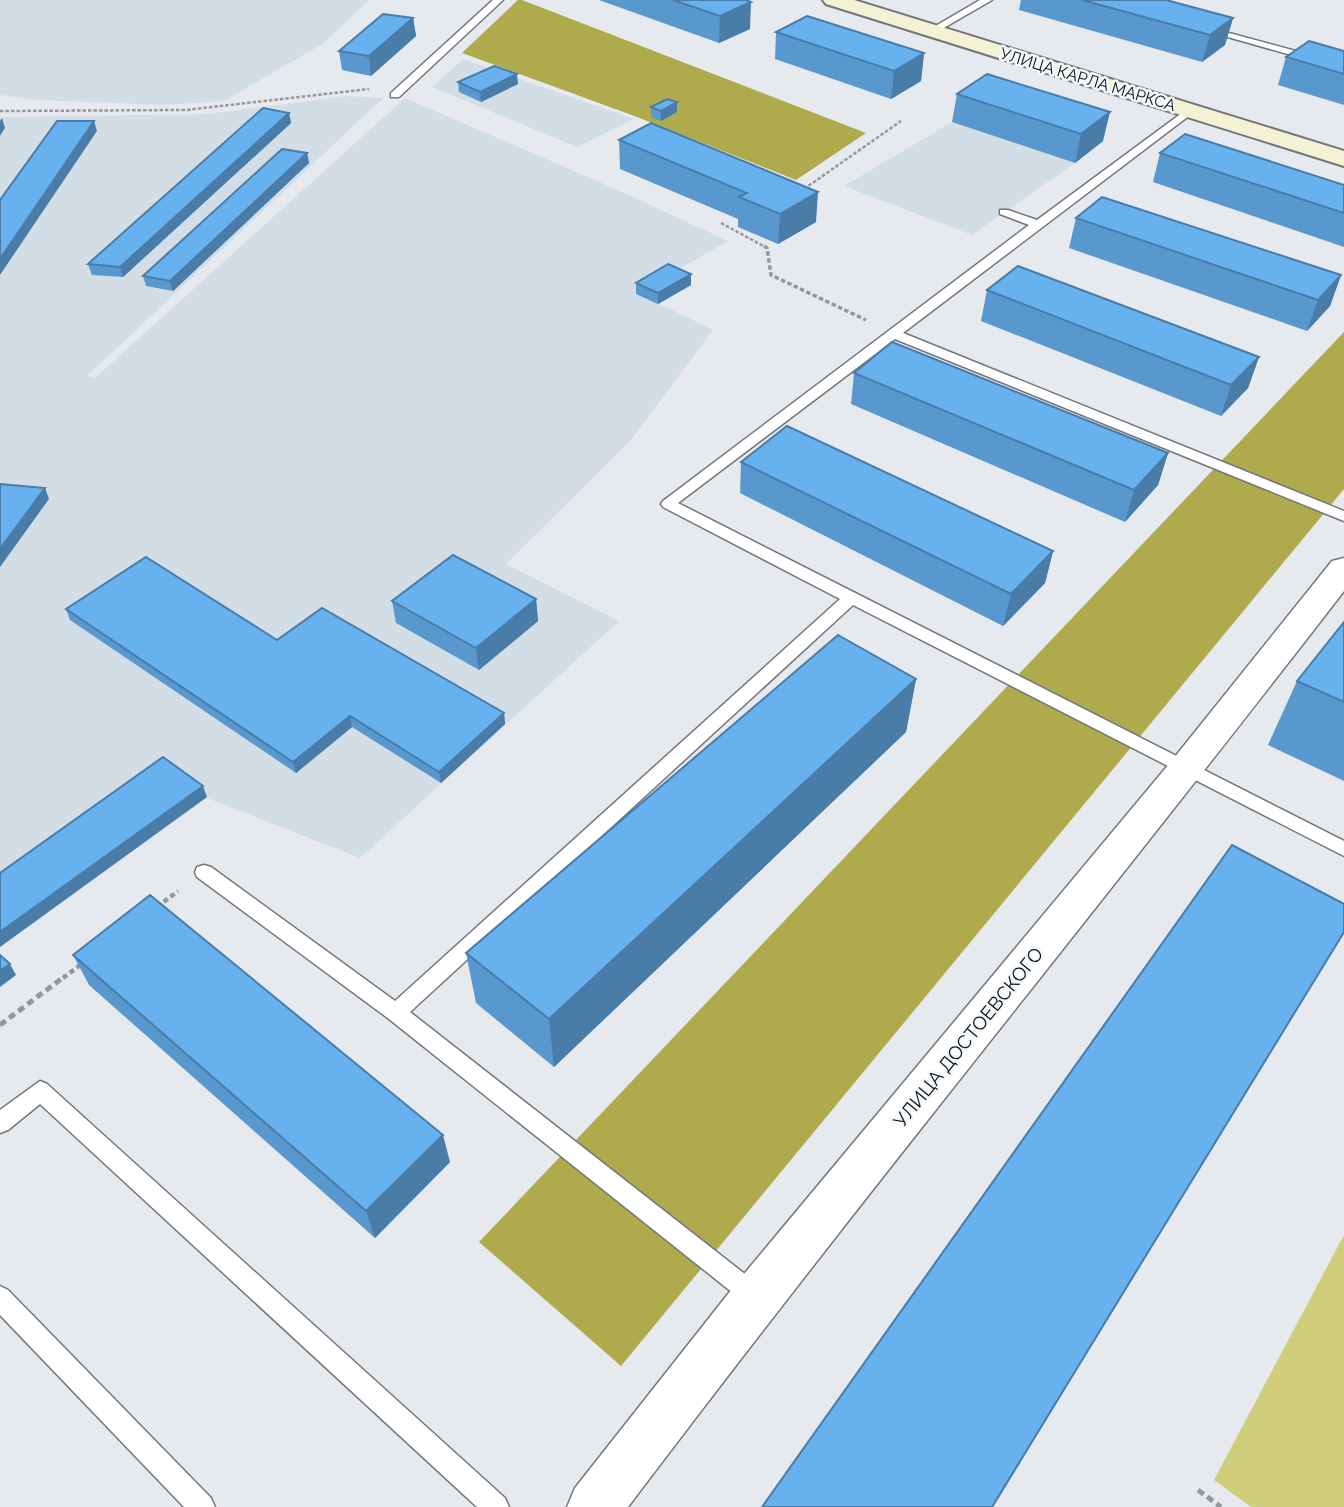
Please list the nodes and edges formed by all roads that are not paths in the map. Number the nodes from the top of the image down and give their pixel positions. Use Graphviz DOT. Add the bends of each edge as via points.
graph roads {
  1 [pos="498,0"];
  2 [pos="833,0"];
  3 [pos="987,0"];
  4 [pos="1194,24"];
  5 [pos="932,31"];
  6 [pos="1344,67"];
  7 [pos="396,94"];
  8 [pos="1190,110"];
  9 [pos="1344,159"];
  10 [pos="1004,212"];
  11 [pos="1038,225"];
  12 [pos="895,334"];
  13 [pos="1344,516"];
  14 [pos="1344,569"];
  15 [pos="852,597"];
  16 [pos="1187,768"];
  17 [pos="1344,849"];
  18 [pos="204,872"];
  19 [pos="396,1013"];
  20 [pos="0,1123"];
  21 [pos="756,1297"];
  22 [pos="0,1298"];
  23 [pos="202,1507"];
  24 [pos="496,1507"];
  25 [pos="594,1507"];
  1 -- 7 [label="lane"];
  2 -- 5 [label="main road, УЛИЦА КАРЛА МАРКСА"];
  3 -- 5 [label="lane"];
  4 -- 6 [label="lane"];
  5 -- 8 [label="main road, УЛИЦА КАРЛА МАРКСА"];
  8 -- 9 [label="main road, УЛИЦА КАРЛА МАРКСА"];
  8 -- 11 [label="lane"];
  10 -- 11 [label="lane"];
  11 -- 12 [label="lane"];
  12 -- 13 [label="lane"];
  12 -- 15 [label="lane" via="668,504"];
  14 -- 16 [label="street, УЛИЦА ДОСТОЕВСКОГО"];
  15 -- 16 [label="lane"];
  15 -- 19 [label="lane"];
  16 -- 17 [label="lane"];
  16 -- 21 [label="street, УЛИЦА ДОСТОЕВСКОГО"];
  18 -- 19 [label="lane"];
  19 -- 21 [label="lane"];
  20 -- 24 [label="lane" via="40,1091"];
  21 -- 25 [label="street, УЛИЦА ДОСТОЕВСКОГО"];
  22 -- 23 [label="lane"];
}
